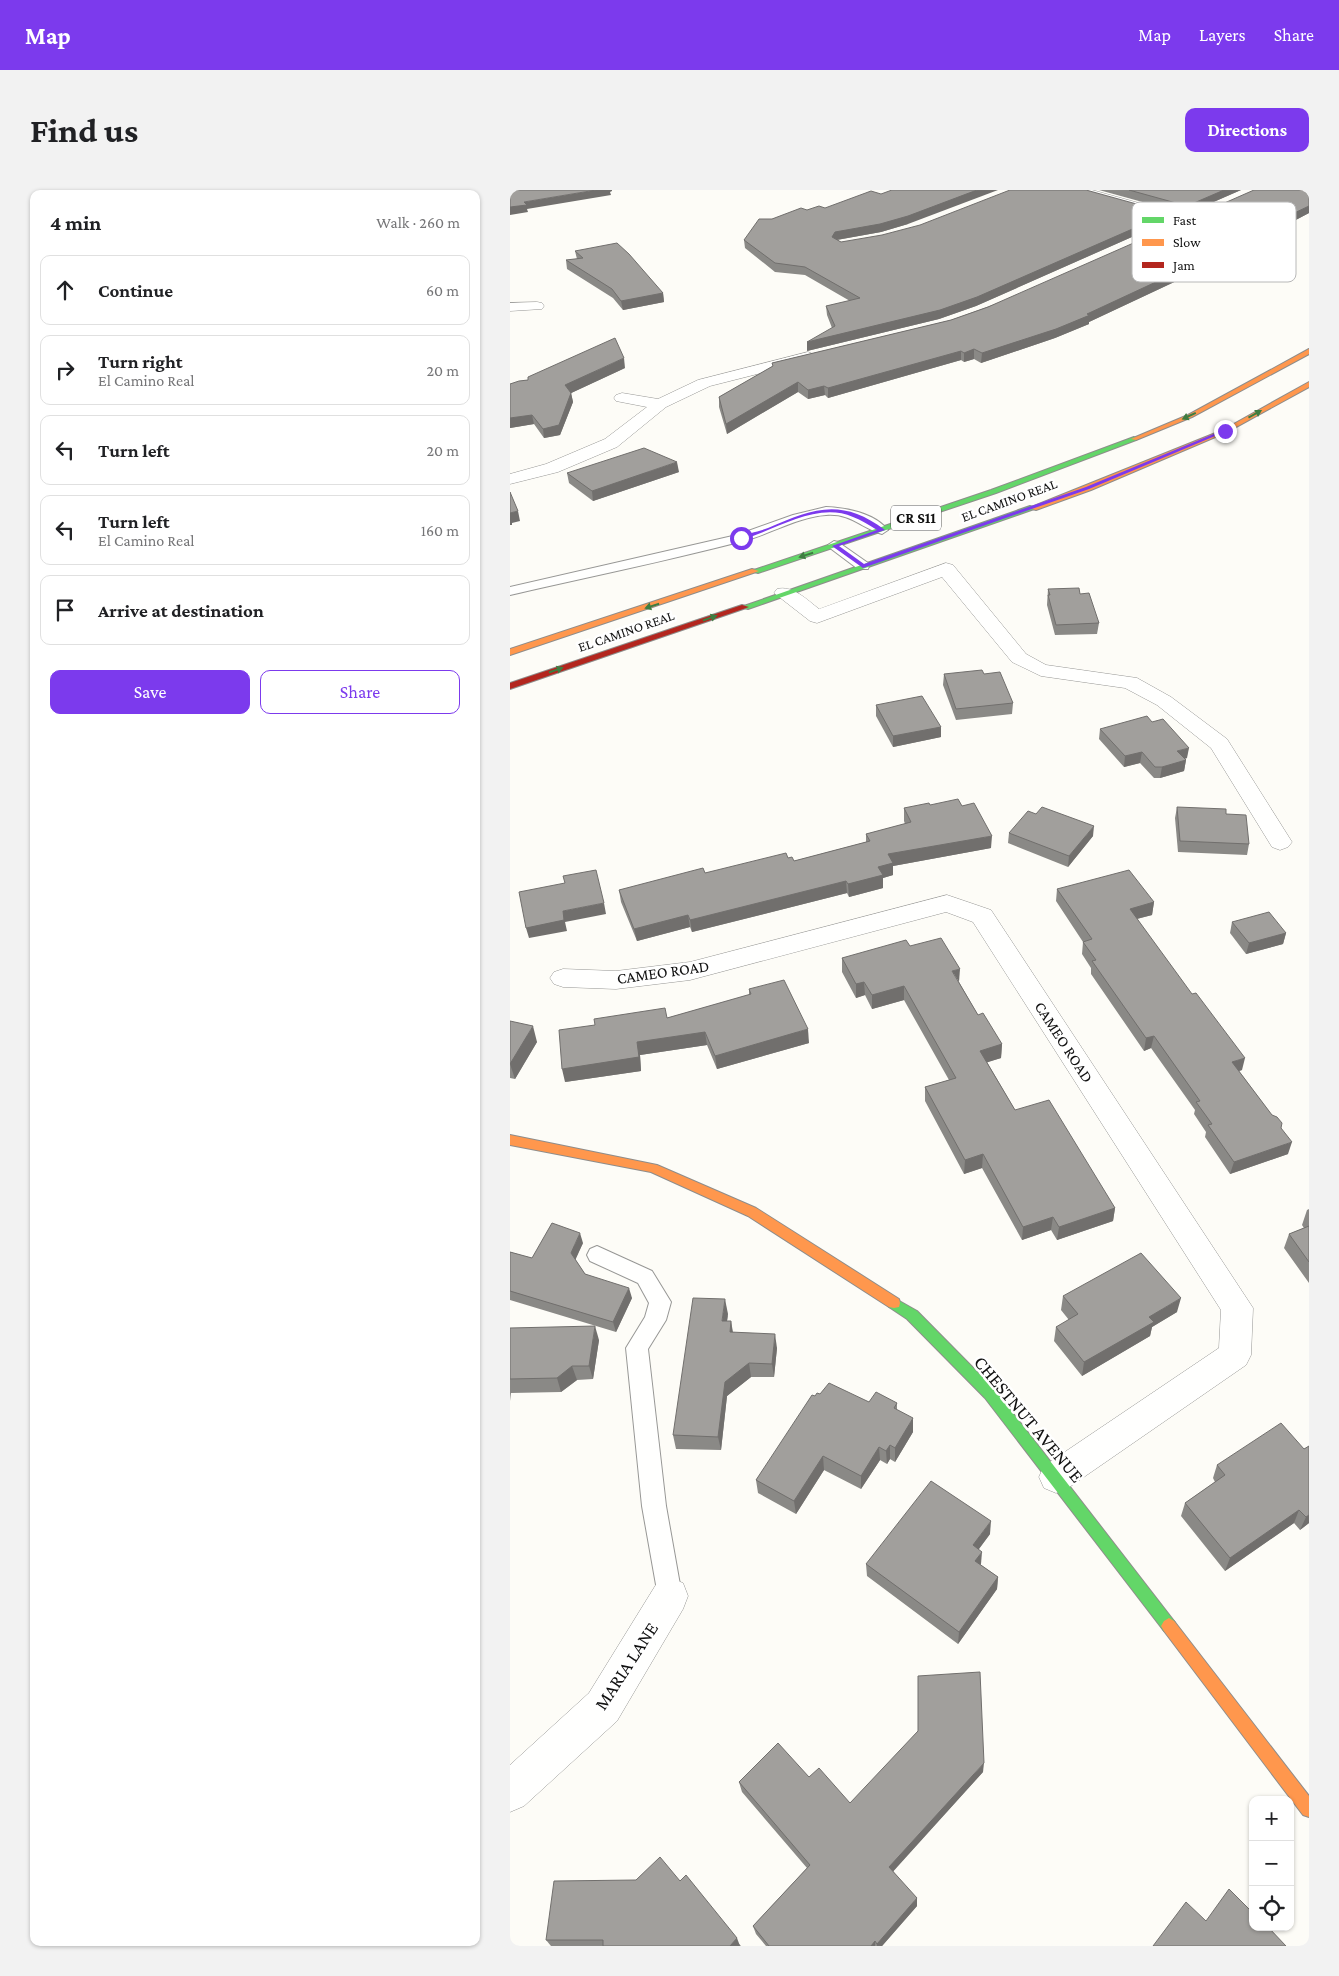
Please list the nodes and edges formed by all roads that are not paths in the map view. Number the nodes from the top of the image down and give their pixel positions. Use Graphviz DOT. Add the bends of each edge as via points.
graph roads {
  1 [pos="1078,190"];
  2 [pos="1132,205"];
  3 [pos="536,306"];
  4 [pos="510,307"];
  5 [pos="1309,351"];
  6 [pos="818,355"];
  7 [pos="1309,384"];
  8 [pos="622,398"];
  9 [pos="660,404"];
  10 [pos="510,479"];
  11 [pos="882,530"];
  12 [pos="834,546"];
  13 [pos="863,566"];
  14 [pos="510,591"];
  15 [pos="784,593"];
  16 [pos="510,652"];
  17 [pos="510,686"];
  18 [pos="1280,842"];
  19 [pos="563,978"];
  20 [pos="510,1140"];
  21 [pos="597,1255"];
  22 [pos="1056,1477"];
  23 [pos="670,1596"];
  24 [pos="510,1792"];
  25 [pos="1309,1809"];
  1 -- 2 [label="street"];
  3 -- 4 [label="street"];
  5 -- 11 [label="main road, EL CAMINO REAL / CR S11, one-way" via="1190,416 1056,470"];
  6 -- 9 [label="street" via="704,383"];
  13 -- 7 [label="main road, EL CAMINO REAL / CR S11, one-way" via="1088,488 1225,431"];
  8 -- 9 [label="street"];
  9 -- 10 [label="street" via="611,443 552,468"];
  11 -- 12 [label="main road, EL CAMINO REAL / CR S11"];
  11 -- 14 [label="lane" via="854,515 823,510 741,538"];
  12 -- 13 [label="lane"];
  12 -- 16 [label="main road, EL CAMINO REAL / CR S11, one-way"];
  13 -- 15 [label="main road, EL CAMINO REAL / CR S11"];
  17 -- 15 [label="main road, EL CAMINO REAL / CR S11, one-way"];
  15 -- 18 [label="street" via="817,616 946,569 1019,658 1041,670 1130,682 1164,700 1218,744"];
  19 -- 22 [label="street, CAMEO ROAD" via="616,980 690,971 947,903 982,916 1237,1308 1235,1355"];
  20 -- 22 [label="main road, CHESTNUT AVENUE" via="653,1168 752,1212 824,1256 912,1315 990,1394"];
  21 -- 23 [label="lane" via="645,1277 660,1302 655,1320 637,1348 654,1506"];
  22 -- 25 [label="main road, CHESTNUT AVENUE"];
  23 -- 24 [label="street, MARIA LANE" via="604,1707"];
}
